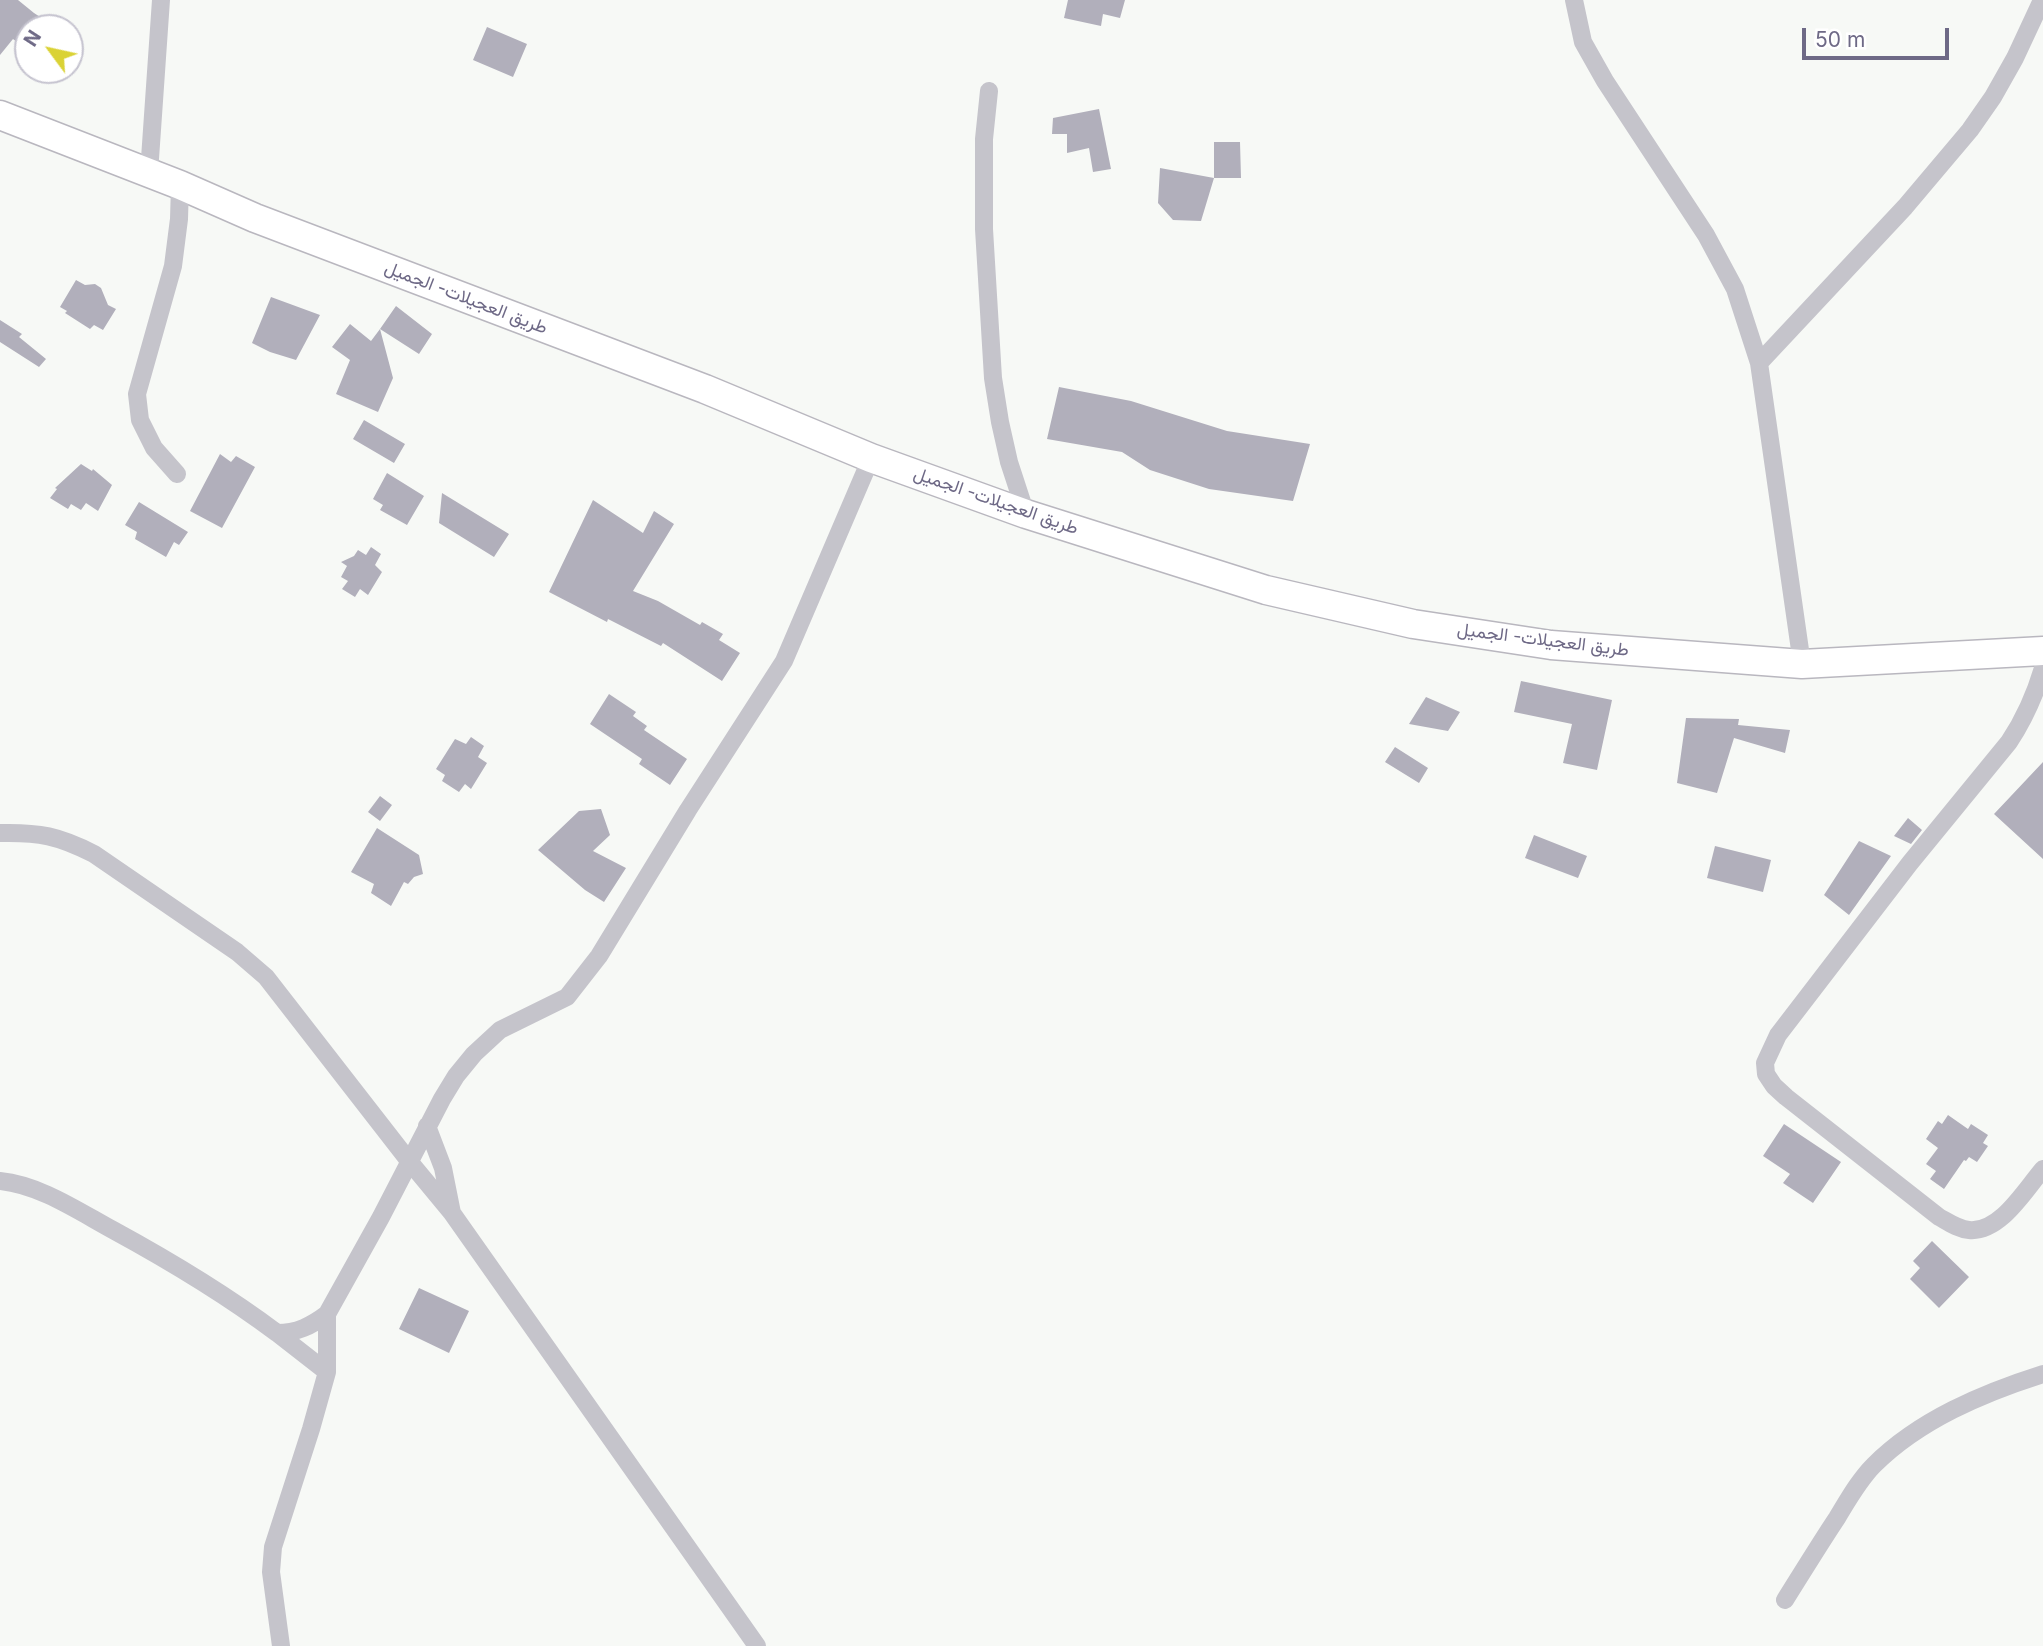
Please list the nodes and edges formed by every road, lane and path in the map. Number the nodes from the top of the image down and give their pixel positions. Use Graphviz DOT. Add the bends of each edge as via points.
graph roads {
  1 [pos="161,0"];
  2 [pos="1574,0"];
  3 [pos="2042,0"];
  4 [pos="989,91"];
  5 [pos="0,115"];
  6 [pos="149,173"];
  7 [pos="180,185"];
  8 [pos="1759,363"];
  9 [pos="871,458"];
  10 [pos="177,474"];
  11 [pos="1026,513"];
  12 [pos="2043,651"];
  13 [pos="1802,664"];
  14 [pos="2043,667"];
  15 [pos="0,833"];
  16 [pos="427,1126"];
  17 [pos="409,1161"];
  18 [pos="2043,1169"];
  19 [pos="0,1181"];
  20 [pos="452,1213"];
  21 [pos="327,1314"];
  22 [pos="277,1333"];
  23 [pos="327,1372"];
  24 [pos="2043,1374"];
  25 [pos="1785,1600"];
  26 [pos="281,1646"];
  27 [pos="757,1646"];
  1 -- 6 [label="street"];
  2 -- 8 [label="street" via="1583,42 1706,235 1735,289"];
  3 -- 8 [label="street" via="2015,58 1970,130 1936,173"];
  4 -- 11 [label="street" via="984,222 993,378 1009,462"];
  5 -- 6 [label="main road, طريق العجيلات- الجميل"];
  6 -- 7 [label="main road, طريق العجيلات- الجميل"];
  7 -- 9 [label="main road, طريق العجيلات- الجميل"];
  7 -- 10 [label="street" via="173,266 137,394 140,420 154,449"];
  8 -- 13 [label="street"];
  9 -- 11 [label="main road, طريق العجيلات- الجميل"];
  9 -- 16 [label="street" via="784,661 599,956 567,997 514,1022 487,1041 456,1076"];
  11 -- 13 [label="main road, طريق العجيلات- الجميل" via="1266,590 1413,624 1551,645"];
  12 -- 13 [label="main road, طريق العجيلات- الجميل"];
  14 -- 18 [label="street" via="2033,700 2009,742 1812,989 1778,1035 1765,1063 1766,1074 1786,1097 1939,1217 1966,1230 1993,1225"];
  15 -- 17 [label="street" via="45,834 73,843 130,877 251,963 279,992"];
  16 -- 17 [label="street"];
  16 -- 20 [label="street" via="443,1168"];
  17 -- 20 [label="street"];
  17 -- 21 [label="street"];
  19 -- 22 [label="street" via="83,1213 189,1272"];
  20 -- 27 [label="street"];
  21 -- 22 [label="street" via="299,1331"];
  21 -- 23 [label="street"];
  22 -- 23 [label="street"];
  23 -- 26 [label="street" via="273,1546 271,1572"];
  24 -- 25 [label="street" via="1972,1400 1889,1452 1849,1499"];
}
